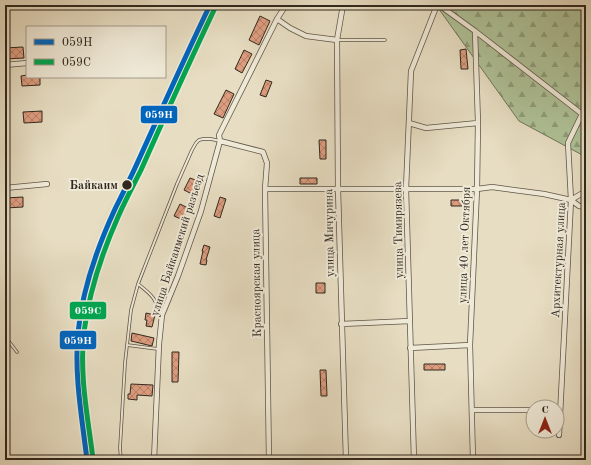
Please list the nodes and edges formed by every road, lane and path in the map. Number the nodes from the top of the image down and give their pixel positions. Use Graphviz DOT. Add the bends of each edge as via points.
graph roads {
  1 [pos="286,5"];
  2 [pos="342,5"];
  3 [pos="438,5"];
  4 [pos="277,19"];
  5 [pos="475,31"];
  6 [pos="337,40"];
  7 [pos="385,40"];
  8 [pos="26,63"];
  9 [pos="5,65"];
  10 [pos="584,114"];
  11 [pos="408,123"];
  12 [pos="478,123"];
  13 [pos="220,141"];
  14 [pos="47,184"];
  15 [pos="5,188"];
  16 [pos="265,189"];
  17 [pos="338,189"];
  18 [pos="406,189"];
  19 [pos="477,189"];
  20 [pos="586,191"];
  21 [pos="571,200"];
  22 [pos="586,207"];
  23 [pos="138,284"];
  24 [pos="161,320"];
  25 [pos="410,321"];
  26 [pos="341,324"];
  27 [pos="5,332"];
  28 [pos="127,345"];
  29 [pos="470,345"];
  30 [pos="410,348"];
  31 [pos="158,349"];
  32 [pos="17,352"];
  33 [pos="560,399"];
  34 [pos="472,410"];
  35 [pos="525,410"];
  36 [pos="121,460"];
  37 [pos="154,460"];
  38 [pos="269,460"];
  39 [pos="346,460"];
  40 [pos="414,460"];
  41 [pos="473,460"];
  1 -- 4 [label="street, улица Байкаимский разъезд"];
  2 -- 6 [label="street, улица Мичурина"];
  3 -- 5 [label="street"];
  3 -- 11 [label="street, улица Тимирязева" via="411,72"];
  4 -- 6 [label="street" via="306,36"];
  4 -- 13 [label="street, улица Байкаимский разъезд" via="219,135"];
  5 -- 10 [label="street"];
  5 -- 12 [label="street, улица 40 лет Октября"];
  6 -- 7 [label="lane"];
  6 -- 17 [label="street, улица Мичурина"];
  8 -- 9 [label="street"];
  10 -- 21 [label="street, Архитектурная улица" via="568,143"];
  11 -- 12 [label="street" via="426,128"];
  11 -- 18 [label="street, улица Тимирязева"];
  12 -- 19 [label="street, улица 40 лет Октября"];
  13 -- 16 [label="street, Красноярская улица" via="263,152 266,163"];
  13 -- 23 [label="lane" via="203,139 196,143"];
  13 -- 24 [label="street, улица Байкаимский разъезд" via="201,211"];
  14 -- 15 [label="street"];
  16 -- 17 [label="street"];
  16 -- 38 [label="street, Красноярская улица"];
  17 -- 18 [label="street"];
  17 -- 26 [label="street, улица Мичурина"];
  18 -- 19 [label="street"];
  18 -- 25 [label="street, улица Тимирязева"];
  19 -- 21 [label="street" via="492,187"];
  19 -- 29 [label="street, улица 40 лет Октября"];
  20 -- 21 [label="street"];
  21 -- 22 [label="street" via="579,206"];
  21 -- 33 [label="street, Архитектурная улица"];
  23 -- 24 [label="lane" via="155,299"];
  23 -- 28 [label="lane" via="131,310"];
  24 -- 31 [label="street, улица Байкаимский разъезд"];
  25 -- 26 [label="street"];
  25 -- 30 [label="street, улица Тимирязева"];
  26 -- 39 [label="street, улица Мичурина"];
  27 -- 32 [label="lane"];
  28 -- 31 [label="lane"];
  28 -- 36 [label="lane" via="124,363"];
  29 -- 30 [label="street"];
  29 -- 34 [label="street, улица 40 лет Октября"];
  30 -- 40 [label="street, улица Тимирязева"];
  31 -- 37 [label="street, улица Байкаимский разъезд"];
  34 -- 35 [label="street"];
  34 -- 41 [label="street, улица 40 лет Октября"];
}
